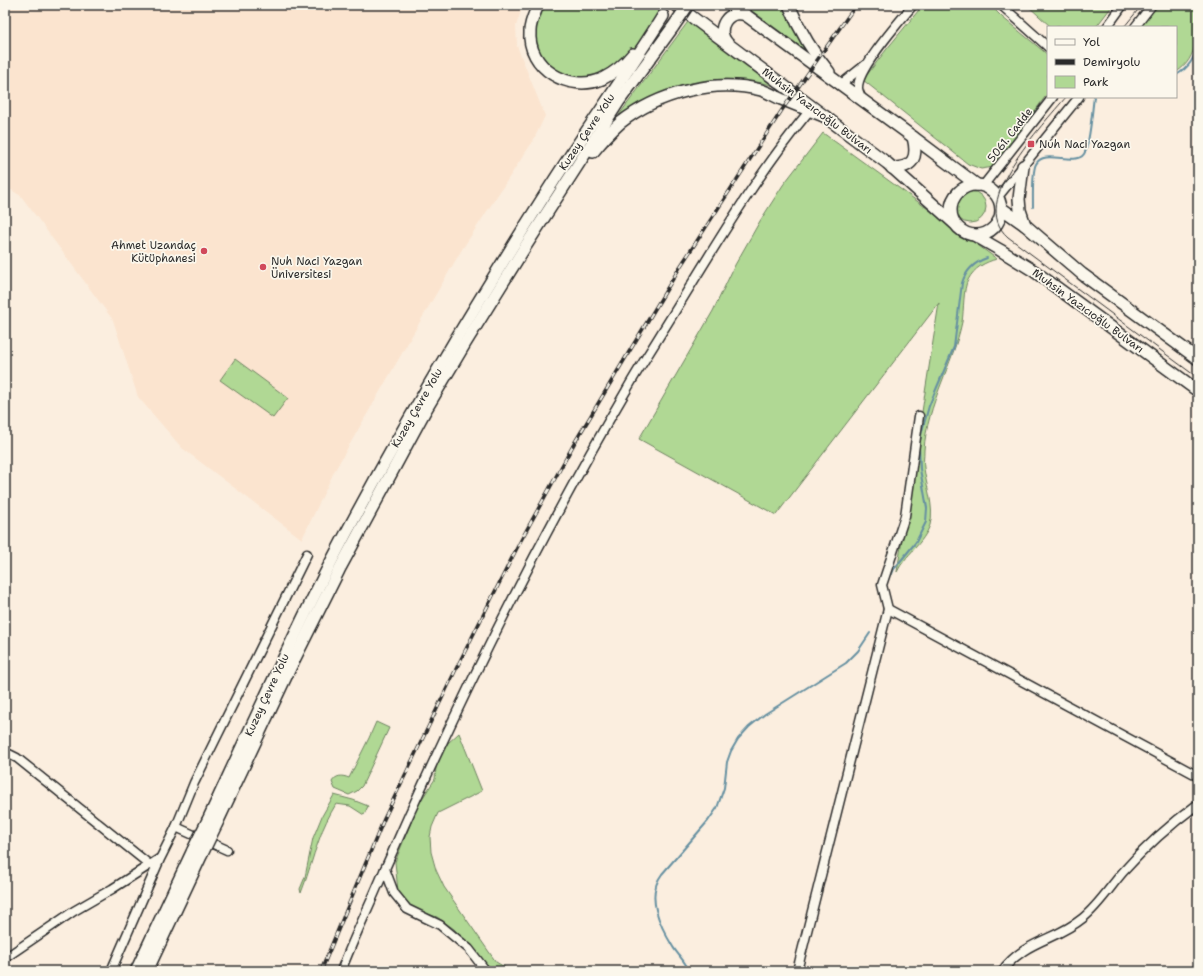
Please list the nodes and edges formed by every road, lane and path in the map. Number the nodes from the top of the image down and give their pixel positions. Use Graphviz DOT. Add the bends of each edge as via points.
graph roads {
  1 [pos="538,5"];
  2 [pos="672,5"];
  3 [pos="676,5"];
  4 [pos="688,5"];
  5 [pos="732,5"];
  6 [pos="789,5"];
  7 [pos="913,5"];
  8 [pos="1001,5"];
  9 [pos="1123,5"];
  10 [pos="1152,5"];
  11 [pos="746,15"];
  12 [pos="663,16"];
  13 [pos="1107,26"];
  14 [pos="1136,26"];
  15 [pos="727,43"];
  16 [pos="1047,46"];
  17 [pos="868,64"];
  18 [pos="840,85"];
  19 [pos="1052,98"];
  20 [pos="1078,98"];
  21 [pos="863,101"];
  22 [pos="810,110"];
  23 [pos="826,117"];
  24 [pos="913,137"];
  25 [pos="1023,166"];
  26 [pos="892,168"];
  27 [pos="980,186"];
  28 [pos="999,203"];
  29 [pos="954,223"];
  30 [pos="1025,225"];
  31 [pos="974,235"];
  32 [pos="525,247"];
  33 [pos="1198,359"];
  34 [pos="1198,391"];
  35 [pos="919,416"];
  36 [pos="307,554"];
  37 [pos="888,609"];
  38 [pos="9,754"];
  39 [pos="1198,776"];
  40 [pos="1198,804"];
  41 [pos="212,821"];
  42 [pos="176,827"];
  43 [pos="227,850"];
  44 [pos="197,852"];
  45 [pos="160,858"];
  46 [pos="150,865"];
  47 [pos="385,869"];
  48 [pos="5,958"];
  49 [pos="111,971"];
  50 [pos="136,971"];
  51 [pos="147,971"];
  52 [pos="341,971"];
  53 [pos="486,971"];
  54 [pos="797,971"];
  55 [pos="1002,971"];
  1 -- 12 [label="highway" via="532,18 531,47 536,59 545,69 570,82 585,83 601,79 617,70 631,57"];
  2 -- 12 [label="highway"];
  3 -- 15 [label="highway, Muhsin Yazıcıoğlu Bulvarı"];
  4 -- 32 [label="highway, Kuzey Çevre Yolu, bridge" via="619,101"];
  5 -- 11 [label="highway"];
  6 -- 18 [label="highway" via="814,53"];
  7 -- 17 [label="street"];
  8 -- 16 [label="street"];
  9 -- 13 [label="street"];
  10 -- 14 [label="street"];
  11 -- 15 [label="highway" via="735,14 726,20 722,26 722,33"];
  11 -- 18 [label="highway"];
  12 -- 41 [label="highway, Kuzey Çevre Yolu" via="527,223 417,406 327,571 282,661"];
  15 -- 23 [label="highway, Muhsin Yazıcıoğlu Bulvarı"];
  17 -- 18 [label="street"];
  17 -- 21 [label="street" via="859,81 858,89"];
  18 -- 21 [label="highway"];
  19 -- 27 [label="street, 5061. Cadde"];
  20 -- 25 [label="street"];
  21 -- 24 [label="highway"];
  22 -- 23 [label="highway"];
  22 -- 32 [label="highway" via="763,90 733,86 687,91 656,102 638,111 603,140"];
  22 -- 47 [label="street" via="776,154 711,253 627,388 582,468 481,659"];
  23 -- 26 [label="highway, Muhsin Yazıcıoğlu Bulvarı"];
  24 -- 26 [label="highway" via="916,152 912,160 905,166"];
  24 -- 27 [label="highway"];
  25 -- 28 [label="street"];
  25 -- 30 [label="highway" via="1019,199"];
  26 -- 29 [label="highway, Muhsin Yazıcıoğlu Bulvarı"];
  27 -- 28 [label="highway" via="994,193"];
  27 -- 29 [label="highway" via="967,187 956,195 951,209"];
  28 -- 30 [label="highway"];
  28 -- 31 [label="highway" via="999,219 995,226 983,234"];
  29 -- 31 [label="highway" via="964,232"];
  30 -- 33 [label="highway" via="1082,274"];
  31 -- 34 [label="highway, Muhsin Yazıcıoğlu Bulvarı" via="1040,276"];
  32 -- 41 [label="highway, Kuzey Çevre Yolu" via="466,342 371,510"];
  35 -- 37 [label="street" via="905,516 882,585"];
  36 -- 42 [label="street" via="194,783"];
  37 -- 39 [label="street"];
  37 -- 54 [label="street"];
  38 -- 46 [label="street"];
  40 -- 55 [label="street" via="1139,854 1084,917 1062,932 1024,950 1010,960"];
  41 -- 44 [label="highway, bridge"];
  42 -- 43 [label="street"];
  42 -- 45 [label="street"];
  44 -- 50 [label="highway"];
  44 -- 51 [label="highway"];
  45 -- 46 [label="street"];
  45 -- 49 [label="street"];
  46 -- 48 [label="street" via="74,911"];
  47 -- 52 [label="street"];
  47 -- 53 [label="street" via="394,893 407,909 440,925 469,949"];
}
